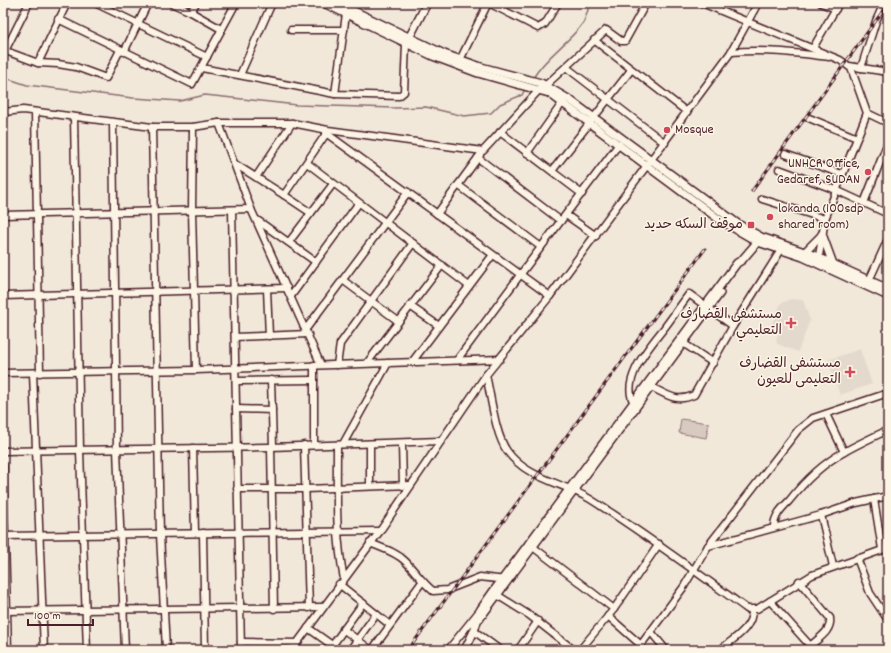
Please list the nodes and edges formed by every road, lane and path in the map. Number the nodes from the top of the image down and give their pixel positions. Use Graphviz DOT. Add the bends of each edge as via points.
graph roads {
  1 [pos="29,3"];
  2 [pos="67,3"];
  3 [pos="95,3"];
  4 [pos="148,3"];
  5 [pos="171,3"];
  6 [pos="196,3"];
  7 [pos="236,3"];
  8 [pos="272,3"];
  9 [pos="324,3"];
  10 [pos="337,3"];
  11 [pos="427,3"];
  12 [pos="488,3"];
  13 [pos="558,3"];
  14 [pos="646,3"];
  15 [pos="702,3"];
  16 [pos="758,3"];
  17 [pos="821,3"];
  18 [pos="839,3"];
  19 [pos="714,6"];
  20 [pos="885,6"];
  21 [pos="347,8"];
  22 [pos="836,9"];
  23 [pos="191,12"];
  24 [pos="58,19"];
  25 [pos="748,24"];
  26 [pos="138,25"];
  27 [pos="221,29"];
  28 [pos="291,30"];
  29 [pos="344,30"];
  30 [pos="594,40"];
  31 [pos="408,41"];
  32 [pos="813,48"];
  33 [pos="4,51"];
  34 [pos="122,51"];
  35 [pos="731,52"];
  36 [pos="207,57"];
  37 [pos="835,58"];
  38 [pos="460,60"];
  39 [pos="38,63"];
  40 [pos="849,66"];
  41 [pos="566,67"];
  42 [pos="202,68"];
  43 [pos="861,68"];
  44 [pos="631,70"];
  45 [pos="888,72"];
  46 [pos="240,75"];
  47 [pos="546,85"];
  48 [pos="539,86"];
  49 [pos="335,94"];
  50 [pos="607,99"];
  51 [pos="563,102"];
  52 [pos="3,112"];
  53 [pos="35,112"];
  54 [pos="687,112"];
  55 [pos="867,113"];
  56 [pos="74,117"];
  57 [pos="809,118"];
  58 [pos="591,120"];
  59 [pos="113,123"];
  60 [pos="219,123"];
  61 [pos="292,123"];
  62 [pos="888,123"];
  63 [pos="152,127"];
  64 [pos="193,127"];
  65 [pos="327,132"];
  66 [pos="500,132"];
  67 [pos="349,133"];
  68 [pos="857,138"];
  69 [pos="335,140"];
  70 [pos="888,142"];
  71 [pos="665,143"];
  72 [pos="619,144"];
  73 [pos="483,151"];
  74 [pos="527,153"];
  75 [pos="786,154"];
  76 [pos="478,158"];
  77 [pos="306,163"];
  78 [pos="650,163"];
  79 [pos="235,164"];
  80 [pos="779,169"];
  81 [pos="552,171"];
  82 [pos="842,174"];
  83 [pos="256,177"];
  84 [pos="333,184"];
  85 [pos="458,185"];
  86 [pos="836,190"];
  87 [pos="408,192"];
  88 [pos="582,194"];
  89 [pos="284,195"];
  90 [pos="762,199"];
  91 [pos="864,203"];
  92 [pos="358,204"];
  93 [pos="251,208"];
  94 [pos="232,210"];
  95 [pos="192,211"];
  96 [pos="154,212"];
  97 [pos="114,213"];
  98 [pos="311,213"];
  99 [pos="76,214"];
  100 [pos="437,214"];
  101 [pos="888,214"];
  102 [pos="3,215"];
  103 [pos="36,215"];
  104 [pos="566,215"];
  105 [pos="256,219"];
  106 [pos="825,219"];
  107 [pos="561,221"];
  108 [pos="386,223"];
  109 [pos="596,236"];
  110 [pos="821,236"];
  111 [pos="760,239"];
  112 [pos="888,239"];
  113 [pos="289,242"];
  114 [pos="413,243"];
  115 [pos="541,247"];
  116 [pos="781,250"];
  117 [pos="804,252"];
  118 [pos="492,256"];
  119 [pos="815,259"];
  120 [pos="316,262"];
  121 [pos="833,264"];
  122 [pos="442,265"];
  123 [pos="520,275"];
  124 [pos="344,281"];
  125 [pos="867,284"];
  126 [pos="469,286"];
  127 [pos="287,288"];
  128 [pos="267,289"];
  129 [pos="888,289"];
  130 [pos="194,290"];
  131 [pos="234,290"];
  132 [pos="155,292"];
  133 [pos="116,293"];
  134 [pos="78,294"];
  135 [pos="38,295"];
  136 [pos="3,296"];
  137 [pos="291,296"];
  138 [pos="550,296"];
  139 [pos="888,296"];
  140 [pos="371,301"];
  141 [pos="410,306"];
  142 [pos="707,307"];
  143 [pos="398,321"];
  144 [pos="439,326"];
  145 [pos="733,326"];
  146 [pos="307,332"];
  147 [pos="269,336"];
  148 [pos="235,337"];
  149 [pos="683,343"];
  150 [pos="500,358"];
  151 [pos="458,360"];
  152 [pos="388,362"];
  153 [pos="412,362"];
  154 [pos="368,363"];
  155 [pos="713,363"];
  156 [pos="337,364"];
  157 [pos="314,365"];
  158 [pos="321,365"];
  159 [pos="235,369"];
  160 [pos="157,370"];
  161 [pos="196,370"];
  162 [pos="117,371"];
  163 [pos="79,372"];
  164 [pos="3,373"];
  165 [pos="36,373"];
  166 [pos="486,375"];
  167 [pos="271,380"];
  168 [pos="314,380"];
  169 [pos="236,381"];
  170 [pos="651,387"];
  171 [pos="888,393"];
  172 [pos="635,404"];
  173 [pos="236,409"];
  174 [pos="272,410"];
  175 [pos="826,414"];
  176 [pos="888,430"];
  177 [pos="440,441"];
  178 [pos="402,443"];
  179 [pos="314,444"];
  180 [pos="370,444"];
  181 [pos="304,445"];
  182 [pos="340,445"];
  183 [pos="272,446"];
  184 [pos="236,447"];
  185 [pos="158,448"];
  186 [pos="193,448"];
  187 [pos="117,449"];
  188 [pos="3,451"];
  189 [pos="36,451"];
  190 [pos="80,451"];
  191 [pos="844,452"];
  192 [pos="3,465"];
  193 [pos="410,485"];
  194 [pos="370,486"];
  195 [pos="403,486"];
  196 [pos="237,488"];
  197 [pos="273,488"];
  198 [pos="338,488"];
  199 [pos="306,489"];
  200 [pos="572,490"];
  201 [pos="888,496"];
  202 [pos="874,499"];
  203 [pos="821,515"];
  204 [pos="774,527"];
  205 [pos="380,531"];
  206 [pos="274,532"];
  207 [pos="306,532"];
  208 [pos="339,532"];
  209 [pos="195,533"];
  210 [pos="203,533"];
  211 [pos="237,533"];
  212 [pos="120,534"];
  213 [pos="160,534"];
  214 [pos="83,535"];
  215 [pos="4,536"];
  216 [pos="39,536"];
  217 [pos="370,543"];
  218 [pos="659,544"];
  219 [pos="708,546"];
  220 [pos="533,547"];
  221 [pos="885,548"];
  222 [pos="857,558"];
  223 [pos="833,566"];
  224 [pos="694,570"];
  225 [pos="505,580"];
  226 [pos="342,581"];
  227 [pos="799,581"];
  228 [pos="422,582"];
  229 [pos="495,593"];
  230 [pos="770,601"];
  231 [pos="363,603"];
  232 [pos="322,607"];
  233 [pos="309,608"];
  234 [pos="240,609"];
  235 [pos="274,609"];
  236 [pos="481,609"];
  237 [pos="614,609"];
  238 [pos="123,610"];
  239 [pos="164,610"];
  240 [pos="204,610"];
  241 [pos="752,610"];
  242 [pos="5,611"];
  243 [pos="42,611"];
  244 [pos="86,611"];
  245 [pos="376,614"];
  246 [pos="608,616"];
  247 [pos="480,618"];
  248 [pos="888,620"];
  249 [pos="538,621"];
  250 [pos="390,625"];
  251 [pos="308,628"];
  252 [pos="343,629"];
  253 [pos="474,631"];
  254 [pos="651,632"];
  255 [pos="358,639"];
  256 [pos="241,642"];
  257 [pos="294,646"];
  258 [pos="639,647"];
  259 [pos="331,648"];
  260 [pos="812,648"];
  261 [pos="8,650"];
  262 [pos="44,650"];
  263 [pos="87,650"];
  264 [pos="125,650"];
  265 [pos="166,650"];
  266 [pos="205,650"];
  267 [pos="241,650"];
  268 [pos="300,650"];
  269 [pos="339,650"];
  270 [pos="350,650"];
  271 [pos="371,650"];
  272 [pos="448,650"];
  273 [pos="465,650"];
  274 [pos="500,650"];
  275 [pos="518,650"];
  276 [pos="574,650"];
  277 [pos="580,650"];
  278 [pos="666,650"];
  279 [pos="720,650"];
  1 -- 33 [label="street"];
  2 -- 24 [label="street"];
  3 -- 26 [label="street"];
  4 -- 26 [label="street"];
  5 -- 23 [label="street"];
  6 -- 23 [label="street"];
  7 -- 27 [label="street"];
  8 -- 46 [label="street"];
  9 -- 21 [label="main road"];
  10 -- 21 [label="main road"];
  11 -- 31 [label="main road"];
  12 -- 13 [label="street" via="538,28 545,24"];
  12 -- 38 [label="street"];
  14 -- 30 [label="street" via="624,41 606,30"];
  15 -- 19 [label="street"];
  16 -- 25 [label="street"];
  17 -- 22 [label="street"];
  18 -- 22 [label="street"];
  19 -- 25 [label="street"];
  20 -- 43 [label="street" via="876,21"];
  21 -- 29 [label="street"];
  21 -- 31 [label="main road"];
  22 -- 32 [label="street"];
  23 -- 27 [label="street"];
  24 -- 34 [label="street"];
  24 -- 39 [label="street"];
  25 -- 32 [label="street"];
  25 -- 35 [label="street"];
  26 -- 34 [label="street"];
  26 -- 36 [label="street"];
  27 -- 36 [label="street"];
  28 -- 29 [label="street"];
  29 -- 49 [label="street"];
  30 -- 41 [label="street"];
  30 -- 44 [label="street"];
  31 -- 38 [label="main road"];
  31 -- 48 [label="main road" via="451,64 531,87"];
  31 -- 49 [label="street" via="402,95"];
  32 -- 37 [label="street"];
  33 -- 39 [label="street"];
  34 -- 39 [label="street" via="106,78 64,65"];
  34 -- 42 [label="street" via="190,84"];
  35 -- 37 [label="street" via="788,52"];
  35 -- 54 [label="street"];
  36 -- 42 [label="street"];
  37 -- 40 [label="street"];
  38 -- 48 [label="main road" via="517,76"];
  40 -- 43 [label="street"];
  40 -- 55 [label="street"];
  41 -- 47 [label="street"];
  41 -- 50 [label="street"];
  42 -- 46 [label="street"];
  43 -- 45 [label="street"];
  44 -- 50 [label="street"];
  44 -- 54 [label="street"];
  46 -- 49 [label="street"];
  47 -- 48 [label="main road"];
  47 -- 58 [label="main road"];
  48 -- 51 [label="main road"];
  48 -- 66 [label="street"];
  50 -- 58 [label="street"];
  50 -- 71 [label="street"];
  51 -- 58 [label="main road"];
  51 -- 74 [label="street"];
  52 -- 53 [label="street"];
  53 -- 56 [label="street"];
  53 -- 103 [label="street"];
  54 -- 71 [label="street"];
  55 -- 62 [label="street"];
  55 -- 68 [label="street"];
  56 -- 59 [label="street"];
  56 -- 99 [label="street"];
  57 -- 68 [label="street"];
  58 -- 72 [label="main road"];
  58 -- 78 [label="main road"];
  58 -- 81 [label="street"];
  59 -- 63 [label="street"];
  59 -- 97 [label="street"];
  60 -- 61 [label="street"];
  60 -- 64 [label="street"];
  60 -- 79 [label="street"];
  61 -- 65 [label="street"];
  61 -- 83 [label="street"];
  63 -- 64 [label="street"];
  63 -- 96 [label="street"];
  64 -- 95 [label="street"];
  65 -- 67 [label="street"];
  65 -- 69 [label="street"];
  65 -- 77 [label="street"];
  66 -- 73 [label="street"];
  66 -- 74 [label="street"];
  67 -- 69 [label="street"];
  67 -- 73 [label="street"];
  68 -- 82 [label="street"];
  69 -- 87 [label="street"];
  70 -- 91 [label="street"];
  71 -- 78 [label="street"];
  72 -- 78 [label="main road"];
  72 -- 88 [label="street"];
  73 -- 76 [label="street"];
  74 -- 81 [label="street"];
  75 -- 82 [label="street"];
  76 -- 85 [label="street"];
  76 -- 107 [label="street"];
  77 -- 84 [label="street"];
  77 -- 89 [label="street"];
  78 -- 109 [label="street"];
  78 -- 111 [label="main road" via="737,231"];
  79 -- 83 [label="street"];
  79 -- 93 [label="street"];
  80 -- 86 [label="street"];
  81 -- 88 [label="street"];
  82 -- 86 [label="street"];
  83 -- 89 [label="street"];
  84 -- 92 [label="street"];
  84 -- 98 [label="street"];
  85 -- 100 [label="street"];
  85 -- 115 [label="street"];
  86 -- 91 [label="street"];
  86 -- 106 [label="street"];
  87 -- 100 [label="street"];
  87 -- 108 [label="street"];
  88 -- 104 [label="street"];
  89 -- 98 [label="street"];
  90 -- 106 [label="street"];
  91 -- 101 [label="street"];
  92 -- 108 [label="street"];
  92 -- 120 [label="street"];
  93 -- 94 [label="street"];
  93 -- 105 [label="street"];
  94 -- 95 [label="street"];
  94 -- 131 [label="street"];
  95 -- 96 [label="street"];
  95 -- 130 [label="street"];
  96 -- 97 [label="street"];
  96 -- 132 [label="street"];
  97 -- 99 [label="street"];
  97 -- 133 [label="street"];
  98 -- 113 [label="street"];
  99 -- 103 [label="street"];
  99 -- 134 [label="street"];
  100 -- 118 [label="street"];
  102 -- 103 [label="street"];
  103 -- 135 [label="street"];
  104 -- 107 [label="street"];
  104 -- 109 [label="street"];
  105 -- 113 [label="street"];
  105 -- 127 [label="street"];
  106 -- 110 [label="street"];
  107 -- 115 [label="street"];
  108 -- 114 [label="street"];
  108 -- 124 [label="street"];
  109 -- 138 [label="street"];
  110 -- 117 [label="main road"];
  110 -- 119 [label="street"];
  110 -- 121 [label="main road"];
  111 -- 116 [label="main road"];
  111 -- 117 [label="main road"];
  111 -- 142 [label="main road" via="737,263"];
  112 -- 125 [label="street"];
  113 -- 120 [label="street"];
  114 -- 122 [label="street"];
  114 -- 140 [label="street"];
  115 -- 123 [label="street"];
  116 -- 119 [label="main road"];
  116 -- 145 [label="street"];
  117 -- 119 [label="main road"];
  118 -- 123 [label="street"];
  118 -- 126 [label="street"];
  119 -- 121 [label="main road"];
  119 -- 125 [label="main road"];
  120 -- 137 [label="street"];
  121 -- 125 [label="main road"];
  122 -- 126 [label="street"];
  122 -- 141 [label="street"];
  123 -- 138 [label="street"];
  123 -- 151 [label="street"];
  124 -- 140 [label="street"];
  124 -- 146 [label="street"];
  125 -- 129 [label="main road"];
  125 -- 139 [label="main road"];
  126 -- 144 [label="street"];
  127 -- 128 [label="street"];
  127 -- 137 [label="street"];
  128 -- 131 [label="street"];
  128 -- 147 [label="street"];
  130 -- 131 [label="street"];
  130 -- 132 [label="street"];
  130 -- 161 [label="street"];
  131 -- 148 [label="street"];
  132 -- 133 [label="street"];
  132 -- 160 [label="street"];
  133 -- 134 [label="street"];
  133 -- 162 [label="street"];
  134 -- 135 [label="street"];
  134 -- 163 [label="street"];
  135 -- 136 [label="street"];
  135 -- 165 [label="street"];
  137 -- 146 [label="street"];
  138 -- 150 [label="street"];
  140 -- 143 [label="street"];
  140 -- 156 [label="street" via="340,344"];
  141 -- 143 [label="street"];
  141 -- 144 [label="street"];
  142 -- 145 [label="street"];
  142 -- 149 [label="main road"];
  142 -- 172 [label="main road"];
  142 -- 172 [label="street" via="690,294 686,298 636,368 630,387"];
  143 -- 154 [label="street"];
  144 -- 153 [label="street"];
  145 -- 155 [label="street"];
  146 -- 147 [label="street"];
  146 -- 158 [label="street"];
  147 -- 148 [label="street"];
  148 -- 159 [label="street"];
  149 -- 155 [label="street"];
  149 -- 170 [label="main road"];
  150 -- 151 [label="street"];
  150 -- 166 [label="street"];
  151 -- 153 [label="street"];
  152 -- 153 [label="street"];
  152 -- 154 [label="street"];
  152 -- 182 [label="street"];
  154 -- 156 [label="street"];
  155 -- 170 [label="street" via="694,395 683,400"];
  156 -- 158 [label="street"];
  157 -- 158 [label="street"];
  157 -- 159 [label="street"];
  157 -- 168 [label="street"];
  159 -- 161 [label="street"];
  159 -- 169 [label="street"];
  160 -- 161 [label="street"];
  160 -- 162 [label="street"];
  160 -- 185 [label="street"];
  162 -- 163 [label="street"];
  162 -- 187 [label="street"];
  163 -- 165 [label="street"];
  163 -- 190 [label="street"];
  164 -- 165 [label="street"];
  165 -- 189 [label="street"];
  166 -- 177 [label="street"];
  166 -- 200 [label="street" via="499,437 506,450 522,467"];
  167 -- 168 [label="street"];
  167 -- 169 [label="street"];
  167 -- 174 [label="street"];
  168 -- 179 [label="street"];
  169 -- 173 [label="street"];
  170 -- 172 [label="main road"];
  171 -- 175 [label="street"];
  172 -- 200 [label="main road"];
  173 -- 174 [label="street"];
  173 -- 184 [label="street"];
  174 -- 183 [label="street"];
  175 -- 191 [label="street"];
  175 -- 219 [label="street" via="813,418 798,430"];
  176 -- 191 [label="street"];
  177 -- 178 [label="street"];
  177 -- 193 [label="street"];
  178 -- 180 [label="street"];
  178 -- 195 [label="street"];
  179 -- 181 [label="street"];
  179 -- 182 [label="street"];
  180 -- 182 [label="street"];
  180 -- 194 [label="street"];
  181 -- 183 [label="street"];
  181 -- 199 [label="street"];
  182 -- 198 [label="street"];
  183 -- 184 [label="street"];
  183 -- 197 [label="street"];
  184 -- 186 [label="street"];
  184 -- 196 [label="street"];
  185 -- 186 [label="street"];
  185 -- 187 [label="street"];
  185 -- 213 [label="street"];
  186 -- 209 [label="street"];
  187 -- 190 [label="street"];
  187 -- 212 [label="street"];
  188 -- 189 [label="street"];
  189 -- 190 [label="street"];
  189 -- 216 [label="street"];
  190 -- 214 [label="street"];
  191 -- 204 [label="street" via="803,484 775,517"];
  192 -- 215 [label="street"];
  193 -- 195 [label="street"];
  193 -- 205 [label="street"];
  194 -- 195 [label="street"];
  194 -- 198 [label="street"];
  196 -- 197 [label="street"];
  196 -- 211 [label="street"];
  197 -- 199 [label="street"];
  197 -- 206 [label="street"];
  198 -- 199 [label="street"];
  198 -- 208 [label="street"];
  199 -- 207 [label="street"];
  200 -- 218 [label="street"];
  200 -- 220 [label="main road"];
  200 -- 225 [label="main road"];
  201 -- 202 [label="street"];
  202 -- 203 [label="street"];
  202 -- 221 [label="street"];
  203 -- 204 [label="street"];
  203 -- 223 [label="street"];
  204 -- 219 [label="street"];
  205 -- 208 [label="street"];
  205 -- 217 [label="street"];
  206 -- 207 [label="street"];
  206 -- 211 [label="street"];
  206 -- 235 [label="street"];
  207 -- 208 [label="street"];
  207 -- 233 [label="street"];
  208 -- 226 [label="street"];
  209 -- 210 [label="street"];
  209 -- 213 [label="street"];
  210 -- 211 [label="street"];
  210 -- 240 [label="street"];
  211 -- 234 [label="street"];
  212 -- 213 [label="street"];
  212 -- 214 [label="street"];
  212 -- 238 [label="street"];
  213 -- 239 [label="street"];
  214 -- 216 [label="street"];
  214 -- 244 [label="street"];
  215 -- 216 [label="street"];
  215 -- 242 [label="street"];
  216 -- 243 [label="street"];
  217 -- 226 [label="street"];
  217 -- 228 [label="street" via="403,559"];
  218 -- 224 [label="street"];
  218 -- 237 [label="street"];
  219 -- 224 [label="street"];
  220 -- 225 [label="main road"];
  220 -- 237 [label="street"];
  221 -- 222 [label="street"];
  222 -- 223 [label="street"];
  222 -- 248 [label="street" via="870,594"];
  223 -- 227 [label="street"];
  224 -- 241 [label="street" via="746,609"];
  224 -- 254 [label="street"];
  225 -- 228 [label="street" via="480,577 441,591 433,591"];
  225 -- 229 [label="main road"];
  226 -- 231 [label="street"];
  226 -- 232 [label="street"];
  227 -- 230 [label="street"];
  227 -- 260 [label="street" via="830,618 828,630"];
  228 -- 250 [label="street"];
  229 -- 236 [label="main road"];
  229 -- 247 [label="main road"];
  229 -- 249 [label="street"];
  230 -- 241 [label="street"];
  230 -- 260 [label="street"];
  231 -- 245 [label="street"];
  231 -- 252 [label="street"];
  232 -- 233 [label="street"];
  232 -- 251 [label="street"];
  233 -- 235 [label="street"];
  234 -- 235 [label="street"];
  234 -- 240 [label="street"];
  234 -- 256 [label="street"];
  236 -- 247 [label="main road"];
  236 -- 272 [label="street"];
  237 -- 246 [label="street"];
  238 -- 239 [label="street"];
  238 -- 244 [label="street"];
  238 -- 264 [label="street"];
  239 -- 240 [label="street"];
  239 -- 265 [label="street"];
  240 -- 266 [label="street"];
  241 -- 279 [label="street" via="749,625"];
  242 -- 243 [label="street"];
  242 -- 261 [label="street"];
  243 -- 244 [label="street"];
  243 -- 262 [label="street"];
  244 -- 263 [label="street"];
  245 -- 250 [label="street"];
  245 -- 255 [label="street"];
  246 -- 258 [label="street"];
  246 -- 277 [label="street"];
  247 -- 253 [label="main road"];
  249 -- 275 [label="street"];
  249 -- 276 [label="street"];
  250 -- 271 [label="street"];
  251 -- 257 [label="street"];
  251 -- 259 [label="street"];
  252 -- 255 [label="street"];
  252 -- 259 [label="street"];
  253 -- 273 [label="main road"];
  253 -- 274 [label="street"];
  254 -- 258 [label="street"];
  254 -- 278 [label="street"];
  255 -- 270 [label="street"];
  255 -- 271 [label="street"];
  256 -- 257 [label="street"];
  256 -- 267 [label="street"];
  257 -- 268 [label="street"];
  259 -- 269 [label="street"];
}
